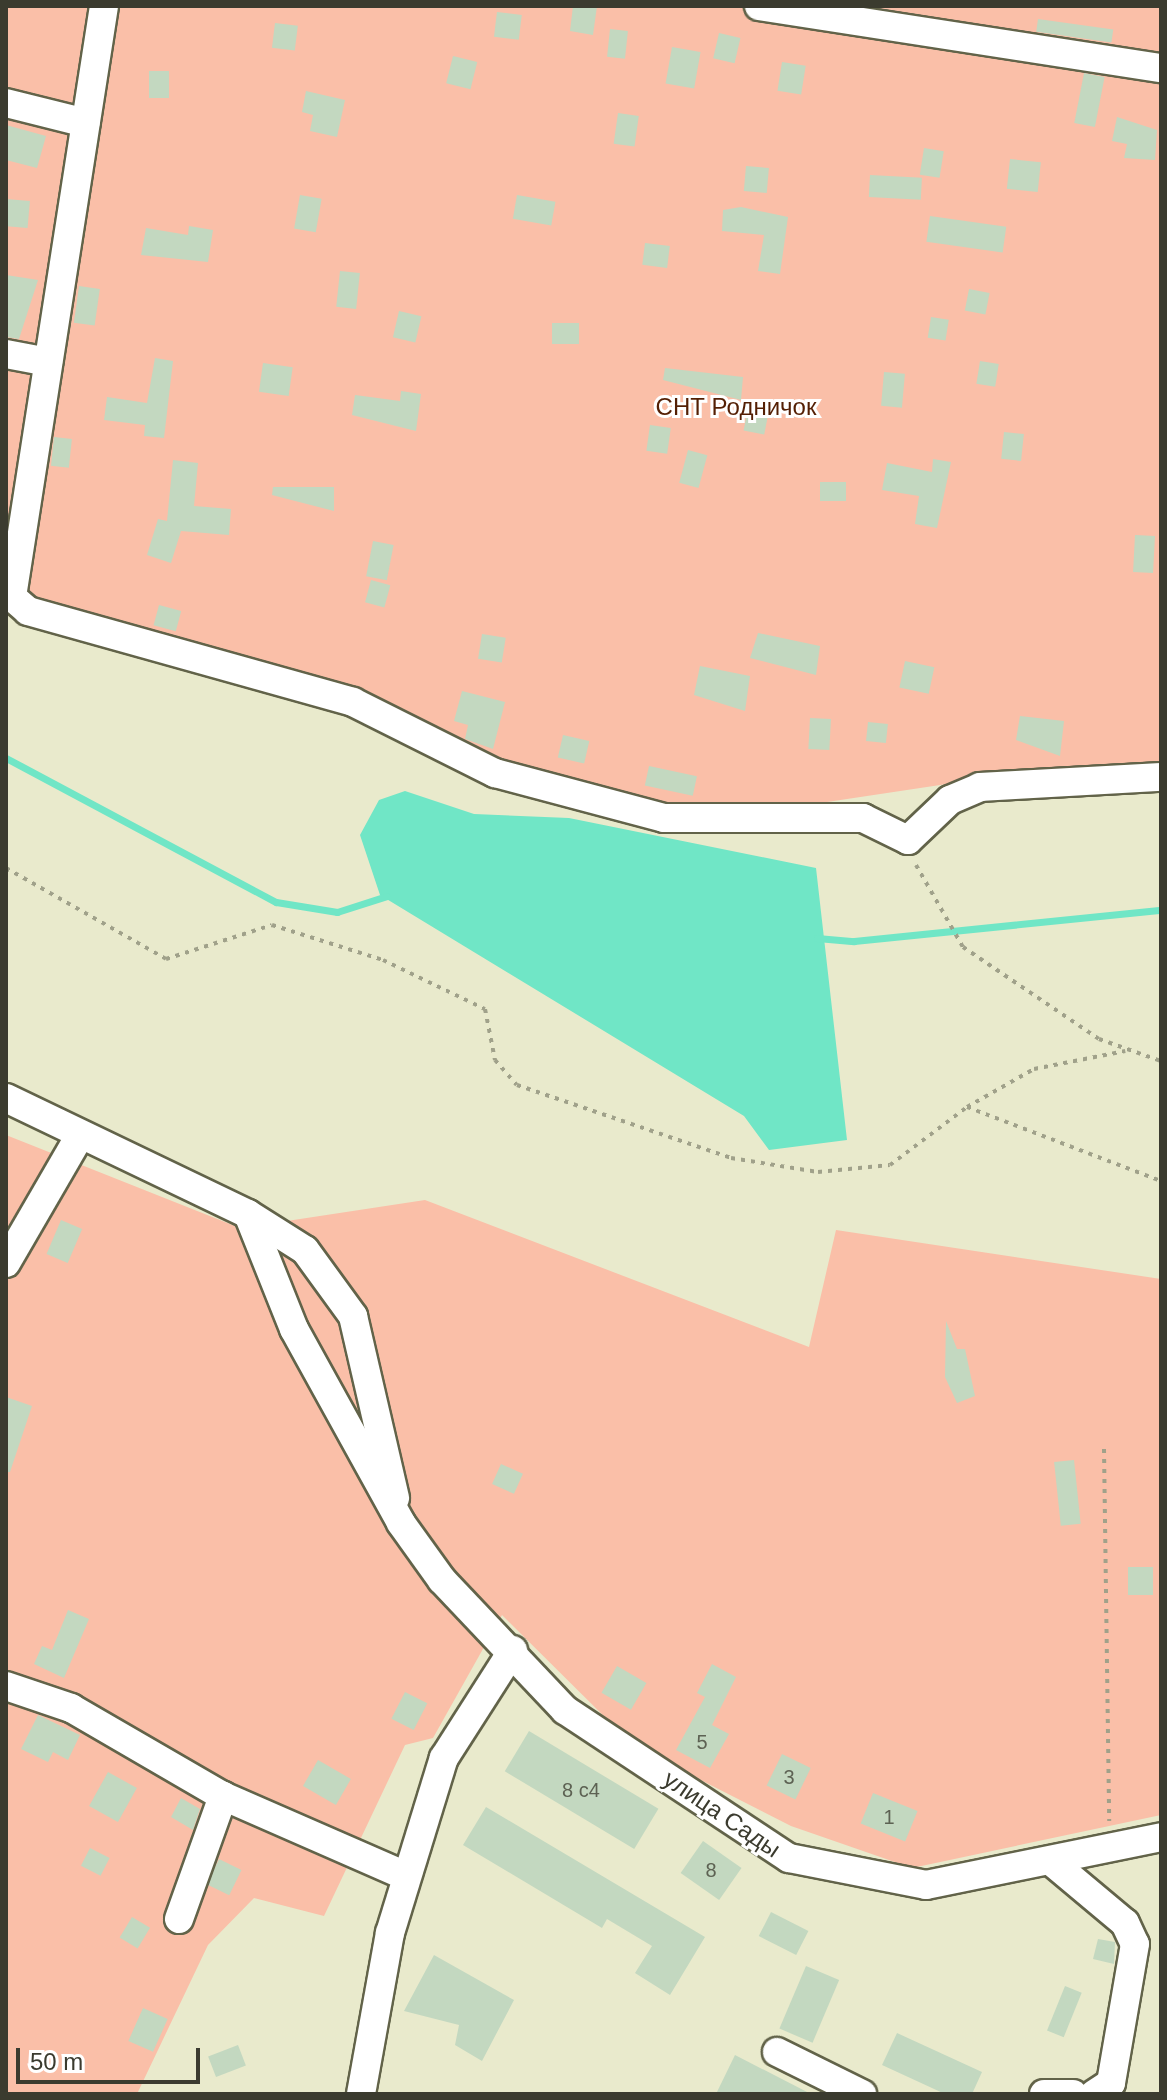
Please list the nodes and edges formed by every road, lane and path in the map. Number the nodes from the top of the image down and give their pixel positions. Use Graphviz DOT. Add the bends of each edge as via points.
graph roads {
  1 [pos="104,6"];
  2 [pos="759,6"];
  3 [pos="1161,68"];
  4 [pos="6,103"];
  5 [pos="86,123"];
  6 [pos="6,354"];
  7 [pos="48,362"];
  8 [pos="1161,777"];
  9 [pos="908,840"];
  10 [pos="6,868"];
  11 [pos="1126,1050"];
  12 [pos="1161,1061"];
  13 [pos="6,1098"];
  14 [pos="967,1107"];
  15 [pos="78,1139"];
  16 [pos="1161,1181"];
  17 [pos="248,1214"];
  18 [pos="6,1263"];
  19 [pos="1104,1449"];
  20 [pos="401,1523"];
  21 [pos="513,1650"];
  22 [pos="6,1686"];
  23 [pos="223,1796"];
  24 [pos="1161,1837"];
  25 [pos="1110,1848"];
  26 [pos="1052,1862"];
  27 [pos="406,1876"];
  28 [pos="179,1919"];
  29 [pos="777,2052"];
  30 [pos="361,2094"];
  31 [pos="862,2094"];
  32 [pos="1044,2094"];
  33 [pos="1073,2094"];
  34 [pos="1094,2094"];
  1 -- 5 [label="street"];
  2 -- 3 [label="street"];
  4 -- 5 [label="street"];
  5 -- 7 [label="street"];
  6 -- 7 [label="street"];
  7 -- 9 [label="street" via="12,597 28,611 353,702 495,773 649,814 863,818"];
  8 -- 9 [label="street" via="980,787 950,800"];
  9 -- 11 [label="path" via="920,879 963,947"];
  10 -- 14 [label="path" via="166,959 272,925 383,960 485,1009 495,1060 517,1085 731,1158 818,1172 890,1165"];
  11 -- 12 [label="path"];
  11 -- 14 [label="path" via="1034,1069"];
  13 -- 15 [label="street"];
  14 -- 16 [label="path"];
  15 -- 17 [label="street"];
  15 -- 18 [label="street"];
  17 -- 20 [label="street, улица Сады" via="294,1329"];
  17 -- 20 [label="street" via="305,1250 353,1316"];
  19 -- 25 [label="path"];
  20 -- 21 [label="street, улица Сады" via="442,1580"];
  21 -- 26 [label="street, улица Сады" via="565,1710 789,1858 926,1885"];
  21 -- 27 [label="street" via="444,1758"];
  22 -- 23 [label="street" via="71,1708"];
  23 -- 27 [label="street"];
  23 -- 28 [label="street"];
  24 -- 25 [label="street, улица Сады"];
  25 -- 26 [label="street, улица Сады"];
  26 -- 34 [label="street" via="1125,1923 1135,1944 1111,2083"];
  27 -- 30 [label="street"];
  29 -- 31 [label="street"];
  32 -- 33 [label="street"];
}
